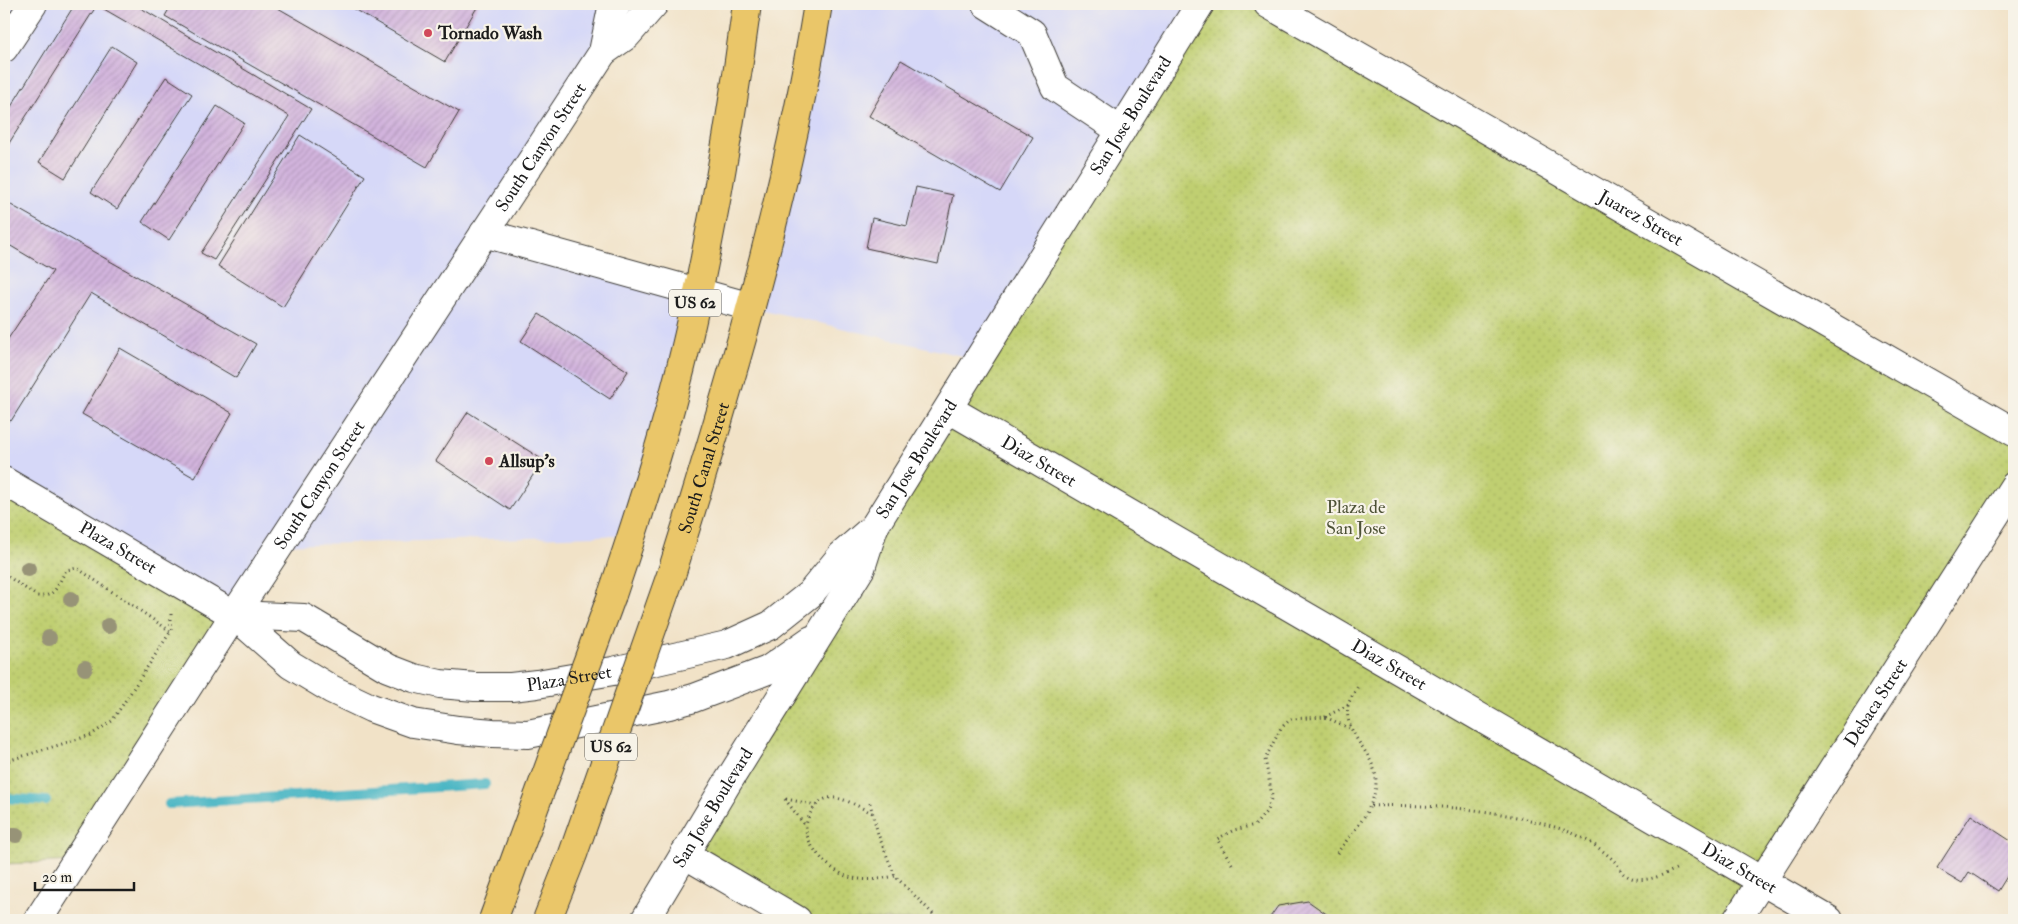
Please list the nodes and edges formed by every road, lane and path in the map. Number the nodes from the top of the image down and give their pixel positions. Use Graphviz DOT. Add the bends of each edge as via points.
graph roads {
  1 [pos="33,4"];
  2 [pos="617,4"];
  3 [pos="654,4"];
  4 [pos="747,4"];
  5 [pos="818,4"];
  6 [pos="986,4"];
  7 [pos="1200,4"];
  8 [pos="1268,4"];
  9 [pos="4,48"];
  10 [pos="603,52"];
  11 [pos="1121,131"];
  12 [pos="484,233"];
  13 [pos="697,293"];
  14 [pos="750,306"];
  15 [pos="949,409"];
  16 [pos="2014,432"];
  17 [pos="4,481"];
  18 [pos="2014,486"];
  19 [pos="874,527"];
  20 [pos="4,574"];
  21 [pos="170,610"];
  22 [pos="234,615"];
  23 [pos="171,631"];
  24 [pos="818,635"];
  25 [pos="1358,686"];
  26 [pos="1348,705"];
  27 [pos="1325,717"];
  28 [pos="1349,728"];
  29 [pos="4,762"];
  30 [pos="870,803"];
  31 [pos="816,805"];
  32 [pos="1370,806"];
  33 [pos="872,813"];
  34 [pos="806,828"];
  35 [pos="1338,853"];
  36 [pos="684,854"];
  37 [pos="1232,864"];
  38 [pos="1682,866"];
  39 [pos="895,876"];
  40 [pos="1761,882"];
  41 [pos="38,920"];
  42 [pos="493,920"];
  43 [pos="547,920"];
  44 [pos="645,920"];
  45 [pos="797,920"];
  46 [pos="939,920"];
  47 [pos="1737,920"];
  48 [pos="1829,920"];
  1 -- 9 [label="street"];
  2 -- 10 [label="street, South Canyon Street" via="611,13"];
  3 -- 10 [label="street, South Canyon Street" via="627,35"];
  4 -- 13 [label="highway, US 62" via="722,167"];
  5 -- 14 [label="highway, South Canal Street / US 62" via="774,217"];
  6 -- 11 [label="street" via="1032,33 1055,87"];
  7 -- 11 [label="street, San Jose Boulevard"];
  8 -- 16 [label="street, Juarez Street"];
  10 -- 12 [label="street, South Canyon Street"];
  11 -- 15 [label="street, San Jose Boulevard"];
  12 -- 13 [label="street"];
  12 -- 22 [label="street, South Canyon Street"];
  13 -- 14 [label="street"];
  13 -- 42 [label="highway, US 62, bridge" via="660,442 632,536"];
  14 -- 43 [label="highway, South Canal Street / US 62, bridge" via="717,428 672,572"];
  15 -- 19 [label="street, San Jose Boulevard"];
  15 -- 40 [label="street, Diaz Street"];
  17 -- 22 [label="street, Plaza Street"];
  18 -- 40 [label="street, Debaca Street"];
  19 -- 22 [label="street, Plaza Street" via="842,555 810,594 771,625 727,645 613,671 511,688 475,688 414,678 388,668 304,618"];
  19 -- 24 [label="street, San Jose Boulevard" via="861,568"];
  20 -- 23 [label="path" via="37,596 44,596 56,590 66,570 77,568"];
  21 -- 23 [label="path"];
  22 -- 24 [label="street, Plaza Street" via="291,665 371,708 413,723 493,733 528,734 694,698 768,670"];
  22 -- 41 [label="street, South Canyon Street"];
  23 -- 29 [label="path" via="112,721 91,735"];
  24 -- 36 [label="street, San Jose Boulevard"];
  25 -- 26 [label="path"];
  26 -- 27 [label="path"];
  26 -- 28 [label="path"];
  27 -- 28 [label="path"];
  27 -- 37 [label="path" via="1291,719 1281,728 1265,759 1272,796 1267,812 1254,825 1217,839"];
  28 -- 32 [label="path" via="1372,761 1376,783"];
  30 -- 33 [label="path"];
  31 -- 33 [label="path" via="829,798 843,800"];
  31 -- 34 [label="path"];
  31 -- 34 [label="path" via="785,799"];
  32 -- 35 [label="path"];
  32 -- 38 [label="path" via="1463,809 1525,818 1569,832 1593,845 1616,862 1622,873 1635,880 1658,878"];
  33 -- 39 [label="path"];
  34 -- 39 [label="path" via="818,855 832,868 851,878 874,880"];
  36 -- 44 [label="street, San Jose Boulevard"];
  36 -- 45 [label="street"];
  39 -- 46 [label="path"];
  40 -- 47 [label="street, Debaca Street"];
  40 -- 48 [label="street, Diaz Street"];
}
